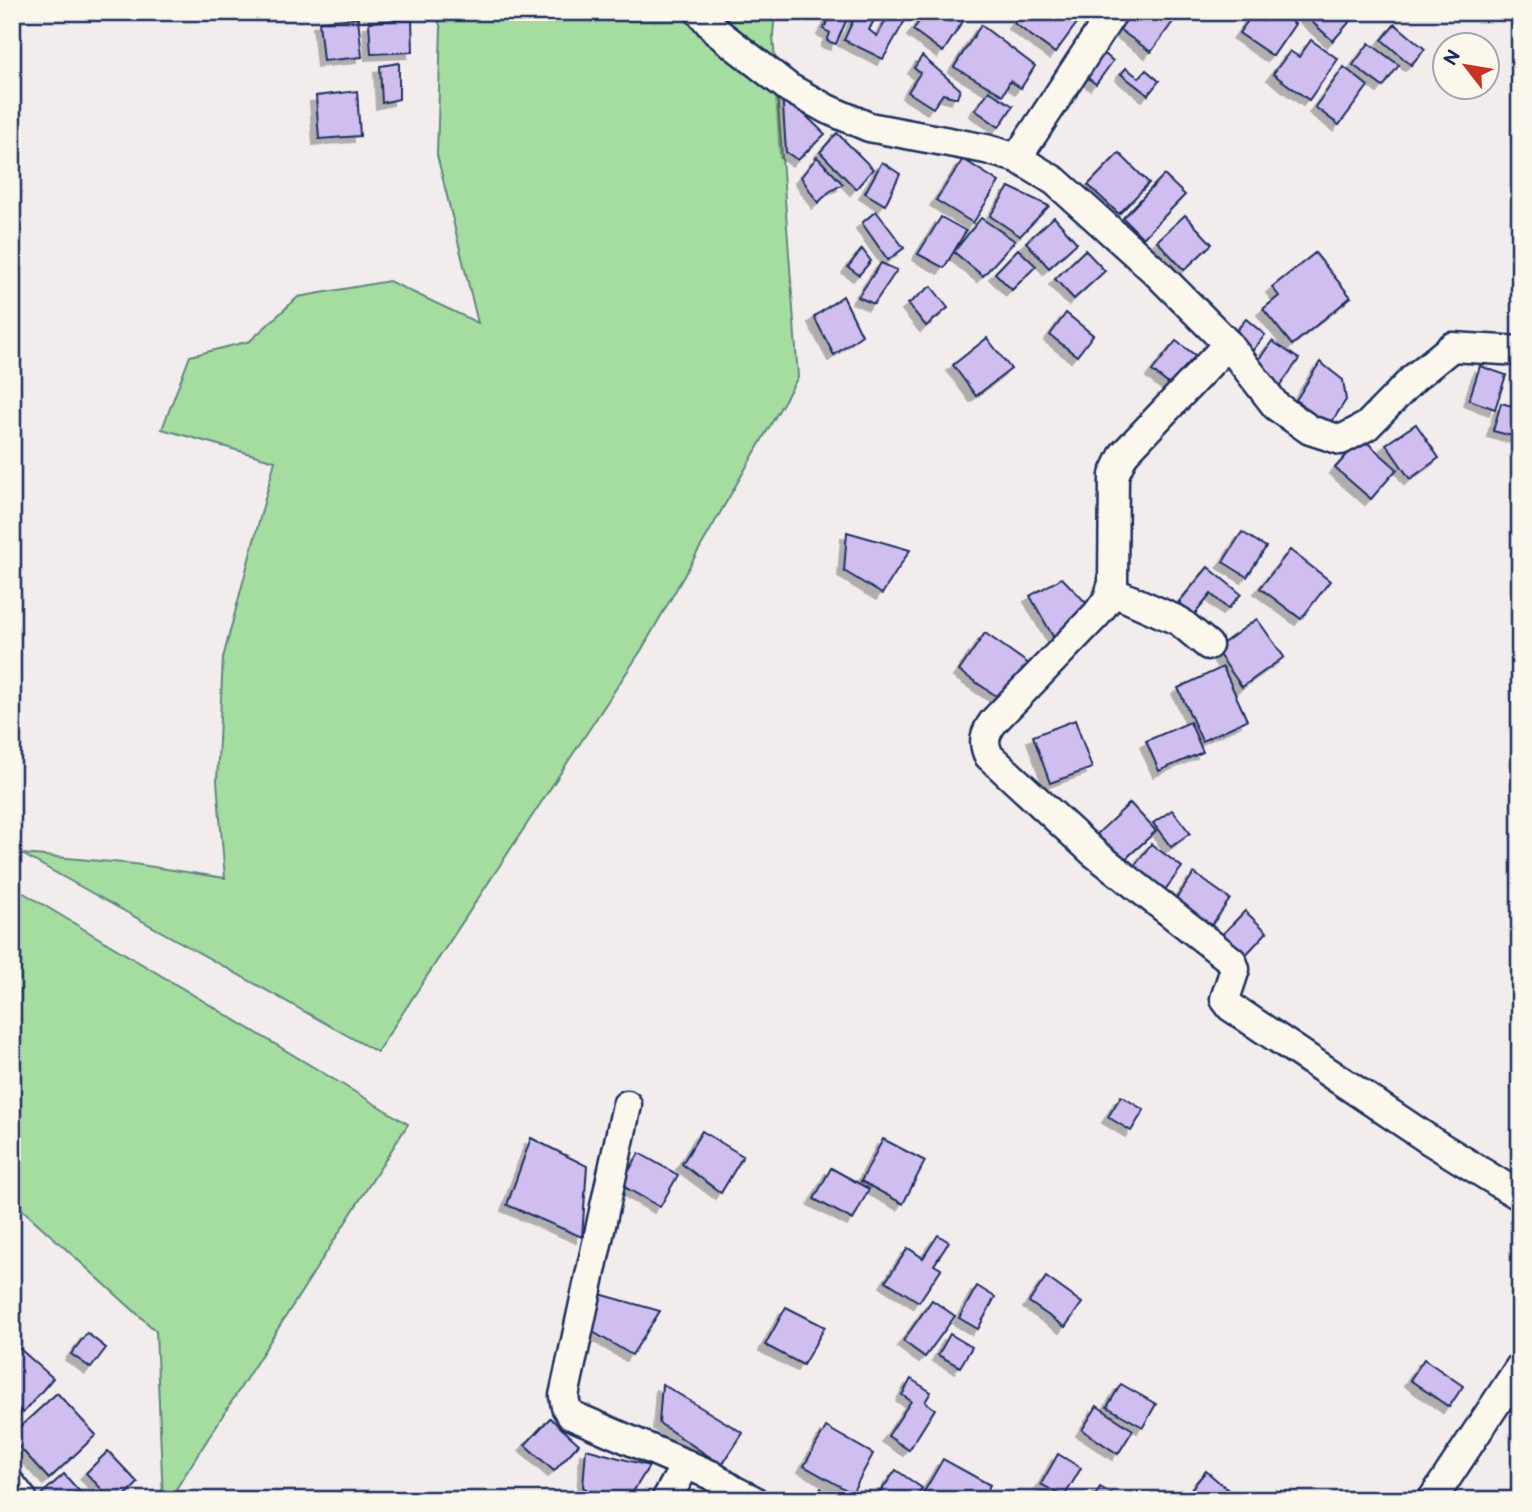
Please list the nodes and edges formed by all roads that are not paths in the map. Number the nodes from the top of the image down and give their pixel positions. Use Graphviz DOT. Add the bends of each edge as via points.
graph roads {
  1 [pos="700,12"];
  2 [pos="1113,12"];
  3 [pos="1017,158"];
  4 [pos="1228,344"];
  5 [pos="1520,351"];
  6 [pos="1111,591"];
  7 [pos="1208,645"];
  8 [pos="627,1105"];
  9 [pos="1520,1196"];
  10 [pos="1520,1367"];
  11 [pos="686,1464"];
  12 [pos="12,1486"];
  13 [pos="23,1500"];
  14 [pos="667,1500"];
  15 [pos="753,1500"];
  16 [pos="1432,1500"];
  1 -- 3 [label="street" via="717,32 789,88 827,109 869,127"];
  2 -- 3 [label="street"];
  3 -- 4 [label="street" via="1055,181 1092,212"];
  4 -- 5 [label="street" via="1276,406 1310,430 1341,440 1367,426 1452,347"];
  4 -- 6 [label="street" via="1117,465"];
  6 -- 7 [label="street" via="1179,621"];
  6 -- 9 [label="street" via="1097,614 995,721 985,738 989,756 1093,852 1232,961 1235,969 1225,999 1231,1007"];
  8 -- 11 [label="street" via="564,1396 570,1415"];
  10 -- 16 [label="street"];
  11 -- 14 [label="street"];
  11 -- 15 [label="street"];
  12 -- 13 [label="street"];
}
